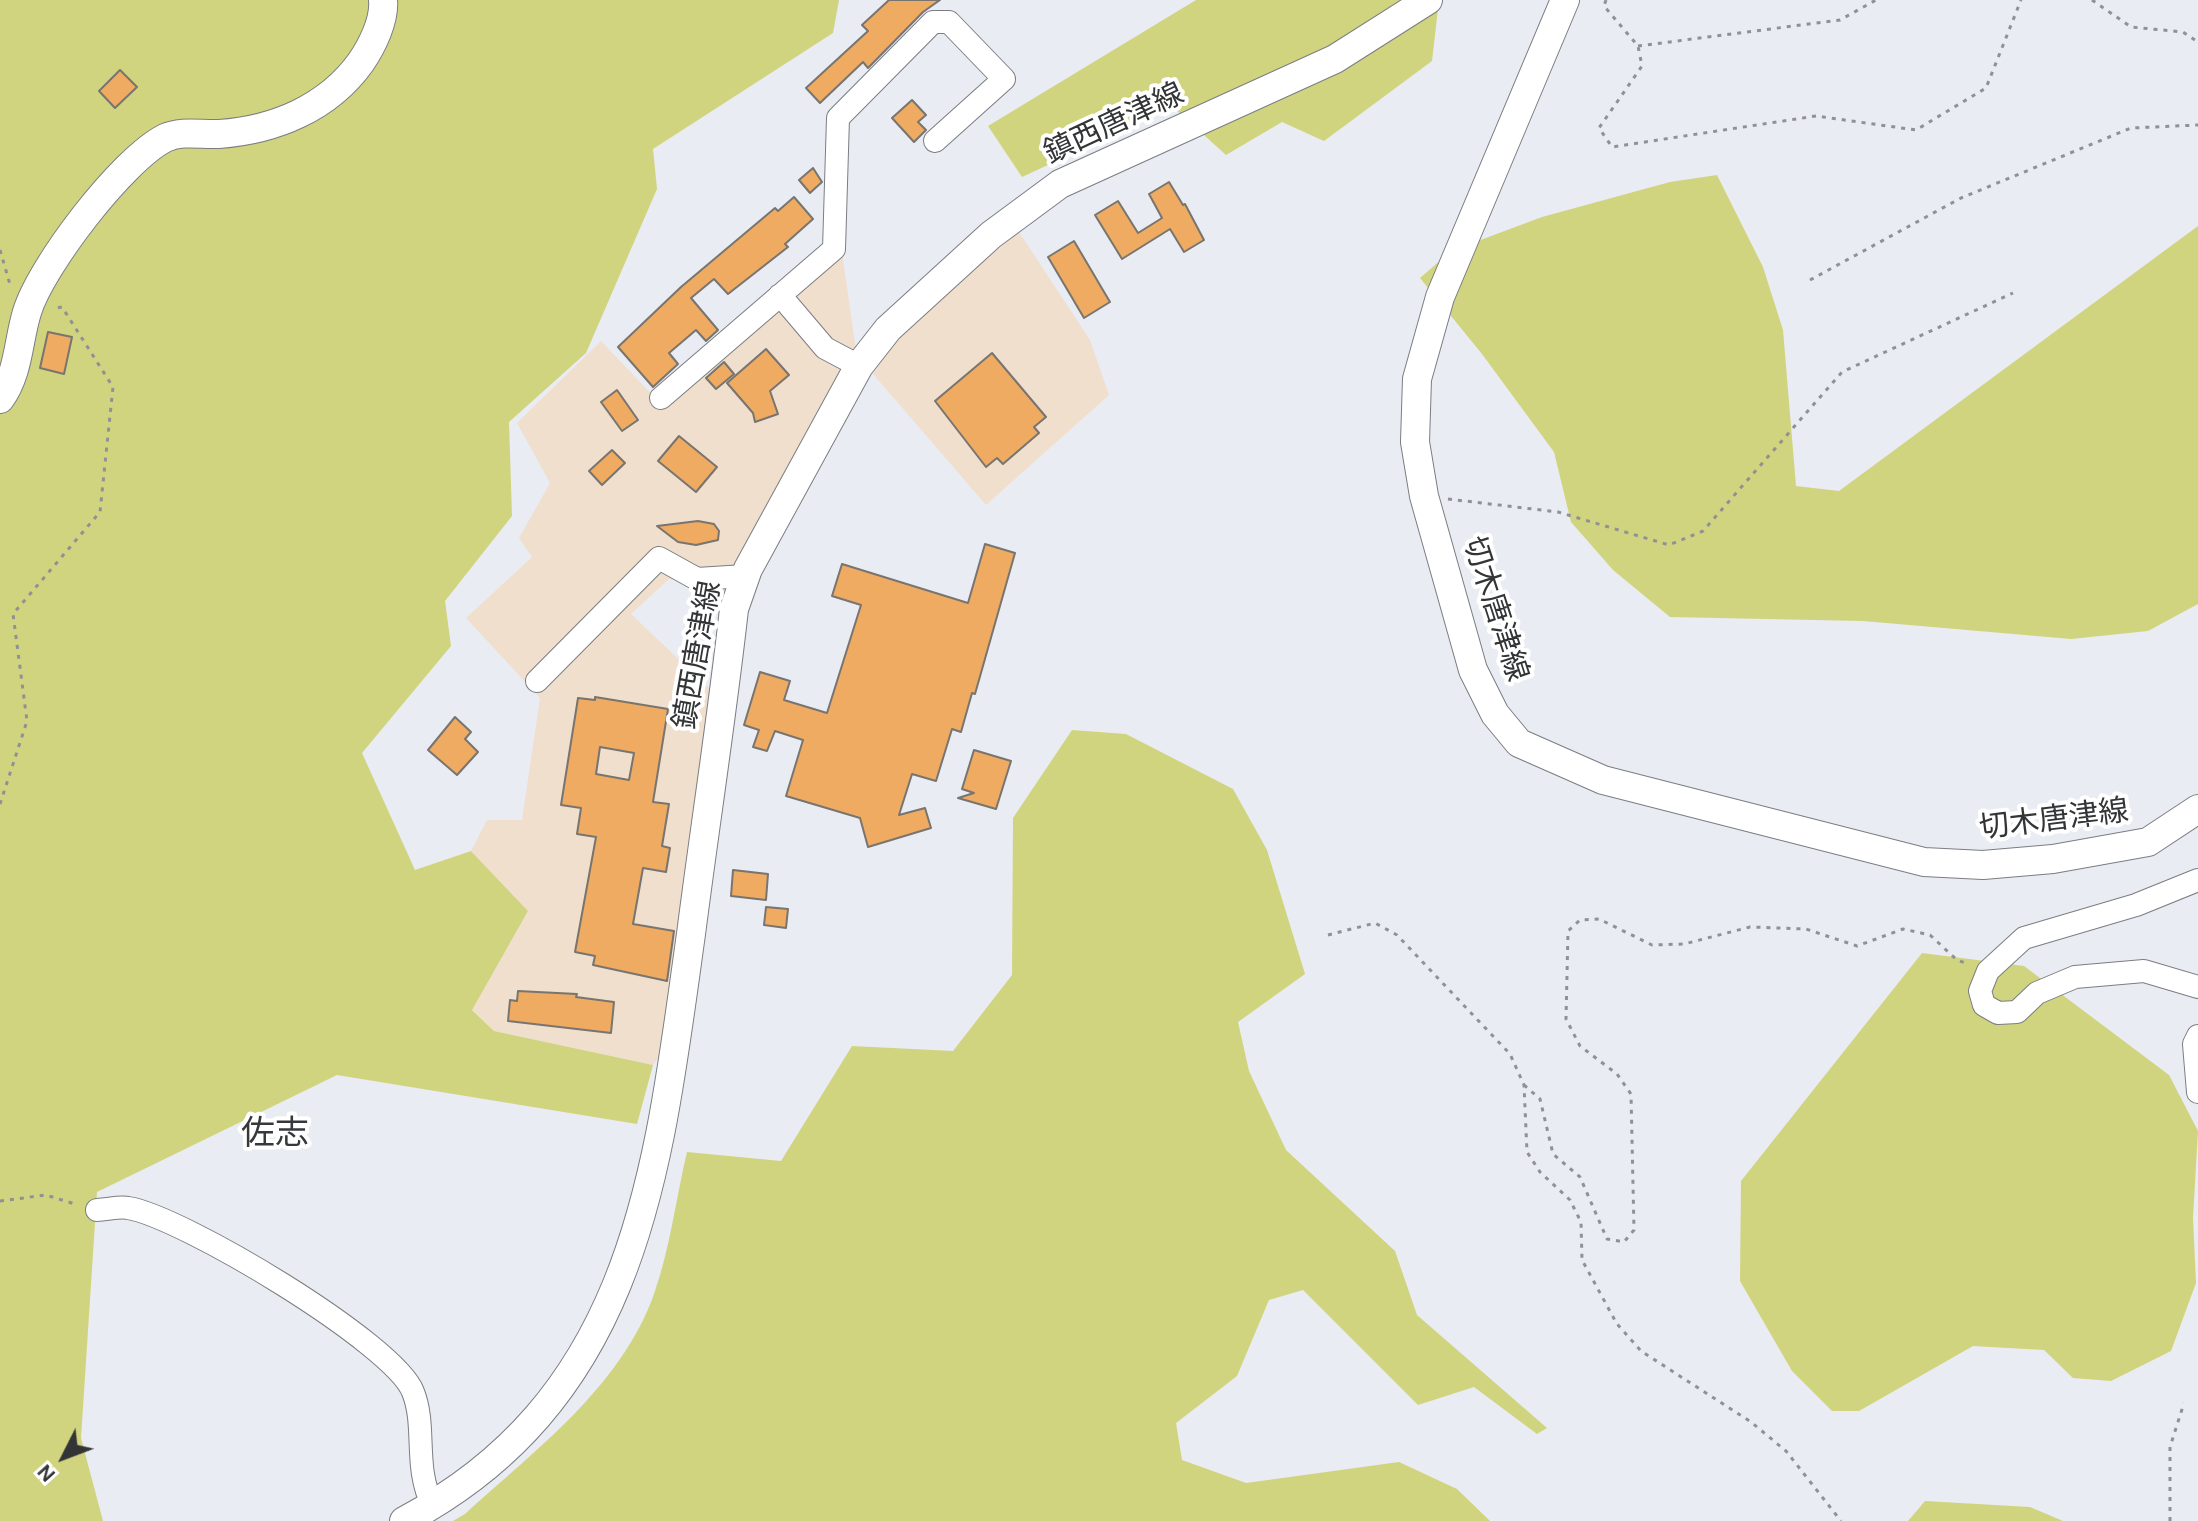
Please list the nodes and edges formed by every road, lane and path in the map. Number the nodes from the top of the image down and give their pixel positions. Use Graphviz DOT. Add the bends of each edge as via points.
graph roads {
  1 [pos="383,0"];
  2 [pos="1428,0"];
  3 [pos="1565,0"];
  4 [pos="1606,0"];
  5 [pos="1876,0"];
  6 [pos="2021,0"];
  7 [pos="2092,0"];
  8 [pos="2198,42"];
  9 [pos="1638,46"];
  10 [pos="2198,125"];
  11 [pos="935,141"];
  12 [pos="0,250"];
  13 [pos="1810,280"];
  14 [pos="2013,293"];
  15 [pos="780,295"];
  16 [pos="27,313"];
  17 [pos="859,366"];
  18 [pos="661,398"];
  19 [pos="0,399"];
  20 [pos="1424,496"];
  21 [pos="745,576"];
  22 [pos="537,681"];
  23 [pos="0,804"];
  24 [pos="2198,809"];
  25 [pos="2198,880"];
  26 [pos="1328,935"];
  27 [pos="1988,971"];
  28 [pos="2198,987"];
  29 [pos="2198,1036"];
  30 [pos="1524,1085"];
  31 [pos="2198,1092"];
  32 [pos="0,1201"];
  33 [pos="97,1210"];
  34 [pos="2184,1403"];
  35 [pos="433,1506"];
  36 [pos="404,1521"];
  37 [pos="1841,1521"];
  38 [pos="2170,1521"];
  1 -- 16 [label="main road" via="370,48 351,76 316,106 271,125 166,137 150,149 71,234 42,275"];
  2 -- 17 [label="main road, 鎮西唐津線" via="1335,59 1060,184 991,235 888,329"];
  3 -- 20 [label="main road, 切木唐津線" via="1440,297 1417,379 1415,442"];
  4 -- 9 [label="path" via="1604,6"];
  5 -- 9 [label="path" via="1840,20"];
  6 -- 9 [label="path" via="1986,88 1916,130 1816,116 1612,147 1599,128 1642,66"];
  7 -- 8 [label="path" via="2131,27 2183,32"];
  10 -- 13 [label="path" via="2131,128 1961,198"];
  11 -- 15 [label="street" via="1004,79 949,22 933,22 838,118 834,249"];
  12 -- 16 [label="path" via="13,294"];
  14 -- 20 [label="path" via="1842,372 1703,531 1669,545 1558,512"];
  15 -- 17 [label="street" via="825,348"];
  15 -- 18 [label="street"];
  16 -- 19 [label="main road" via="18,360"];
  16 -- 23 [label="path" via="62,307 113,387 100,512 13,614 27,721"];
  17 -- 21 [label="main road, 鎮西唐津線"];
  20 -- 24 [label="main road, 切木唐津線" via="1473,670 1495,714 1519,743 1566,766 1924,862 1997,864 2148,842"];
  21 -- 22 [label="street" via="697,579 659,558"];
  21 -- 35 [label="main road, 鎮西唐津線" via="734,609 670,1083 638,1234 615,1294 553,1396 517,1439"];
  25 -- 27 [label="street" via="2136,905 2024,938"];
  26 -- 30 [label="path" via="1375,923 1397,935 1510,1054"];
  27 -- 28 [label="street" via="1980,991 1984,1005 1998,1013 2017,1012 2037,993 2075,977 2144,971"];
  27 -- 30 [label="path" via="1957,960 1930,935 1903,929 1857,946 1806,929 1750,927 1684,944 1652,945 1599,919 1580,920 1568,931 1566,1019 1580,1046 1617,1074 1631,1094 1634,1230 1624,1242 1607,1239 1580,1177 1553,1154 1540,1099"];
  29 -- 31 [label="street"];
  30 -- 37 [label="path" via="1527,1152 1570,1200 1581,1222 1582,1260 1617,1324 1641,1351 1751,1422 1786,1451"];
  32 -- 33 [label="path" via="46,1195"];
  33 -- 35 [label="street" via="128,1208 201,1237 298,1292 402,1373 414,1393 423,1486"];
  34 -- 38 [label="path" via="2170,1447"];
  35 -- 36 [label="main road, 鎮西唐津線"];
}
